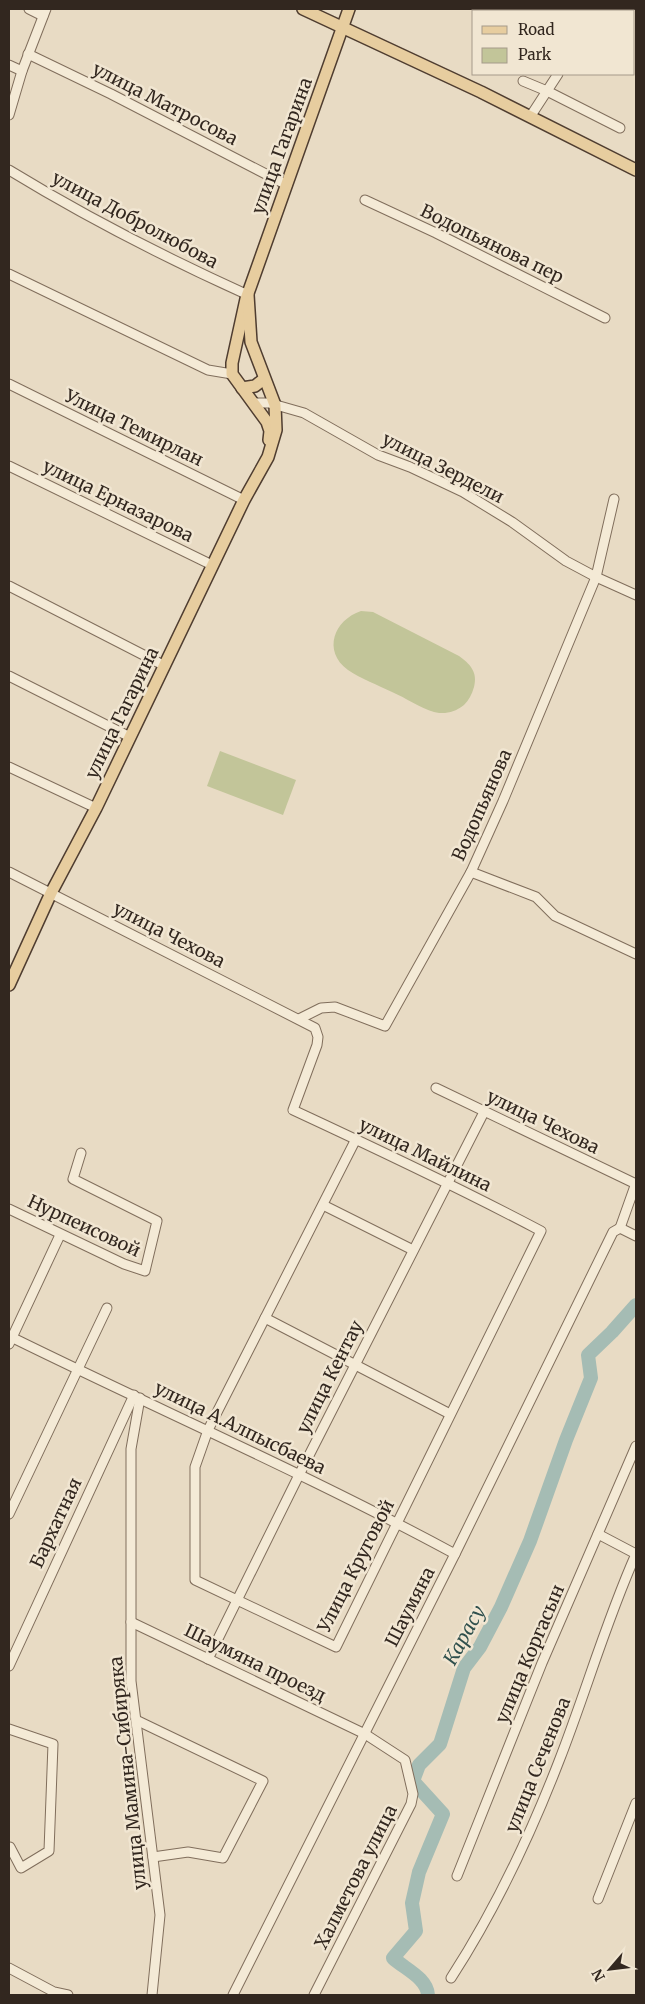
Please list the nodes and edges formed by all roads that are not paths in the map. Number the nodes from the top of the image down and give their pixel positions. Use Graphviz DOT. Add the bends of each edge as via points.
graph roads {
  1 [pos="29,9"];
  2 [pos="303,9"];
  3 [pos="349,9"];
  4 [pos="44,12"];
  5 [pos="343,28"];
  6 [pos="28,54"];
  7 [pos="9,65"];
  8 [pos="22,71"];
  9 [pos="557,75"];
  10 [pos="523,81"];
  11 [pos="547,91"];
  12 [pos="9,115"];
  13 [pos="530,117"];
  14 [pos="620,128"];
  15 [pos="9,170"];
  16 [pos="636,170"];
  17 [pos="287,184"];
  18 [pos="365,200"];
  19 [pos="9,274"];
  20 [pos="248,295"];
  21 [pos="605,318"];
  22 [pos="237,342"];
  23 [pos="251,342"];
  24 [pos="232,374"];
  25 [pos="264,379"];
  26 [pos="9,384"];
  27 [pos="242,388"];
  28 [pos="254,402"];
  29 [pos="275,405"];
  30 [pos="268,457"];
  31 [pos="9,466"];
  32 [pos="614,499"];
  33 [pos="244,500"];
  34 [pos="212,565"];
  35 [pos="596,577"];
  36 [pos="9,586"];
  37 [pos="636,595"];
  38 [pos="165,666"];
  39 [pos="9,676"];
  40 [pos="130,737"];
  41 [pos="9,767"];
  42 [pos="96,808"];
  43 [pos="9,872"];
  44 [pos="471,872"];
  45 [pos="52,893"];
  46 [pos="636,954"];
  47 [pos="10,979"];
  48 [pos="299,1019"];
  49 [pos="436,1088"];
  50 [pos="293,1110"];
  51 [pos="484,1112"];
  52 [pos="356,1139"];
  53 [pos="81,1153"];
  54 [pos="448,1182"];
  55 [pos="636,1184"];
  56 [pos="323,1205"];
  57 [pos="9,1209"];
  58 [pos="617,1230"];
  59 [pos="541,1231"];
  60 [pos="60,1234"];
  61 [pos="636,1236"];
  62 [pos="413,1250"];
  63 [pos="107,1308"];
  64 [pos="265,1318"];
  65 [pos="10,1340"];
  66 [pos="355,1366"];
  67 [pos="76,1369"];
  68 [pos="137,1397"];
  69 [pos="450,1414"];
  70 [pos="208,1430"];
  71 [pos="636,1446"];
  72 [pos="299,1475"];
  73 [pos="9,1514"];
  74 [pos="396,1523"];
  75 [pos="598,1534"];
  76 [pos="455,1554"];
  77 [pos="636,1554"];
  78 [pos="236,1601"];
  79 [pos="131,1622"];
  80 [pos="208,1659"];
  81 [pos="9,1666"];
  82 [pos="136,1720"];
  83 [pos="9,1729"];
  84 [pos="365,1734"];
  85 [pos="636,1803"];
  86 [pos="10,1848"];
  87 [pos="153,1856"];
  88 [pos="457,1876"];
  89 [pos="598,1899"];
  90 [pos="9,1968"];
  91 [pos="451,1978"];
  92 [pos="68,1995"];
  93 [pos="152,1995"];
  94 [pos="233,1995"];
  95 [pos="314,1995"];
  1 -- 4 [label="street"];
  2 -- 5 [label="main road"];
  3 -- 5 [label="main road, улица Гагарина"];
  4 -- 6 [label="street"];
  5 -- 13 [label="main road"];
  5 -- 17 [label="main road, улица Гагарина"];
  6 -- 8 [label="street"];
  6 -- 17 [label="street, улица Матросова"];
  7 -- 8 [label="street"];
  8 -- 12 [label="street"];
  9 -- 11 [label="street"];
  10 -- 11 [label="street"];
  11 -- 13 [label="street"];
  11 -- 14 [label="street"];
  13 -- 16 [label="main road"];
  15 -- 20 [label="street, улица Добролюбова" via="86,215"];
  17 -- 20 [label="main road, улица Гагарина"];
  18 -- 21 [label="street, Водопьянова пер"];
  19 -- 24 [label="street" via="208,370"];
  20 -- 22 [label="main road, улица Гагарина"];
  20 -- 23 [label="main road, улица Гагарина"];
  22 -- 23 [label="main road" via="244,339"];
  22 -- 24 [label="main road, улица Гагарина"];
  23 -- 25 [label="main road, улица Гагарина"];
  24 -- 27 [label="main road, улица Гагарина"];
  25 -- 27 [label="main road" via="256,386"];
  25 -- 29 [label="main road, улица Гагарина"];
  26 -- 33 [label="street, Улица Темирлан"];
  27 -- 28 [label="main road, улица Гагарина"];
  28 -- 29 [label="street, улица Зердели"];
  28 -- 30 [label="main road, улица Гагарина" via="270,431"];
  29 -- 30 [label="main road, улица Гагарина" via="276,430"];
  29 -- 35 [label="street, улица Зердели" via="304,412 378,455 463,492 566,561"];
  30 -- 33 [label="main road, улица Гагарина"];
  31 -- 34 [label="street, улица Ерназарова"];
  32 -- 35 [label="street, Водопьянова"];
  33 -- 34 [label="main road, улица Гагарина"];
  34 -- 38 [label="main road, улица Гагарина"];
  35 -- 37 [label="street, улица Зердели"];
  35 -- 44 [label="street, Водопьянова"];
  36 -- 38 [label="street"];
  38 -- 40 [label="main road, улица Гагарина"];
  39 -- 40 [label="street"];
  40 -- 42 [label="main road, улица Гагарина"];
  41 -- 42 [label="street"];
  42 -- 45 [label="main road, улица Гагарина"];
  43 -- 45 [label="street, улица Чехова"];
  44 -- 46 [label="street" via="536,897 555,916"];
  44 -- 48 [label="street, Водопьянова" via="385,1026 335,1007 320,1008"];
  45 -- 47 [label="main road, улица Гагарина"];
  45 -- 48 [label="street, улица Чехова"];
  48 -- 50 [label="street, улица Чехова" via="314,1028 318,1037"];
  49 -- 51 [label="street, улица Чехова"];
  50 -- 52 [label="street, улица Майлина"];
  51 -- 54 [label="street, улица Кентау"];
  51 -- 55 [label="street, улица Чехова"];
  52 -- 54 [label="street, улица Майлина"];
  52 -- 56 [label="street, Улица Круговой"];
  53 -- 60 [label="street, Нурпеисовой" via="73,1179 157,1221 145,1271"];
  54 -- 59 [label="street, улица Майлина"];
  54 -- 62 [label="street, улица Кентау"];
  55 -- 58 [label="street, Шаумяна"];
  56 -- 62 [label="street"];
  56 -- 64 [label="street, Улица Круговой"];
  57 -- 60 [label="street, Нурпеисовой"];
  58 -- 61 [label="street"];
  58 -- 76 [label="street, Шаумяна"];
  59 -- 69 [label="street, Улица Круговой"];
  60 -- 65 [label="street"];
  62 -- 66 [label="street, улица Кентау"];
  63 -- 67 [label="street"];
  64 -- 66 [label="street"];
  64 -- 70 [label="street, Улица Круговой"];
  65 -- 67 [label="street, улица А.Алпысбаева"];
  66 -- 69 [label="street"];
  66 -- 72 [label="street, улица Кентау"];
  67 -- 68 [label="street, улица А.Алпысбаева"];
  67 -- 73 [label="street"];
  68 -- 70 [label="street, улица А.Алпысбаева"];
  68 -- 79 [label="street, улица Мамина-Сибиряка" via="131,1449"];
  68 -- 81 [label="street, Бархатная"];
  69 -- 74 [label="street, Улица Круговой"];
  70 -- 72 [label="street, улица А.Алпысбаева"];
  70 -- 78 [label="street, Улица Круговой" via="194,1467 194,1580"];
  71 -- 75 [label="street, улица Коргасын"];
  72 -- 74 [label="street, улица А.Алпысбаева"];
  72 -- 78 [label="street, улица Кентау"];
  74 -- 76 [label="street, улица А.Алпысбаева"];
  74 -- 78 [label="street, Улица Круговой" via="336,1647"];
  75 -- 77 [label="street"];
  75 -- 88 [label="street, улица Коргасын" via="542,1663"];
  76 -- 84 [label="street, Шаумяна"];
  77 -- 91 [label="street, улица Сеченова" via="621,1587 560,1760 513,1871"];
  78 -- 80 [label="street, улица Кентау"];
  79 -- 80 [label="street, Шаумяна проезд"];
  79 -- 82 [label="street, улица Мамина-Сибиряка" via="131,1681"];
  80 -- 84 [label="street, Шаумяна проезд"];
  82 -- 87 [label="street, улица Мамина-Сибиряка"];
  82 -- 87 [label="street" via="263,1781 223,1858 188,1852"];
  83 -- 86 [label="street" via="53,1744 49,1851 21,1868"];
  84 -- 94 [label="street, Шаумяна"];
  84 -- 95 [label="street, Халметова улица" via="405,1760 413,1794 411,1804"];
  85 -- 89 [label="street"];
  87 -- 93 [label="street, улица Мамина-Сибиряка" via="160,1915"];
  90 -- 92 [label="street" via="54,1992"];
}
